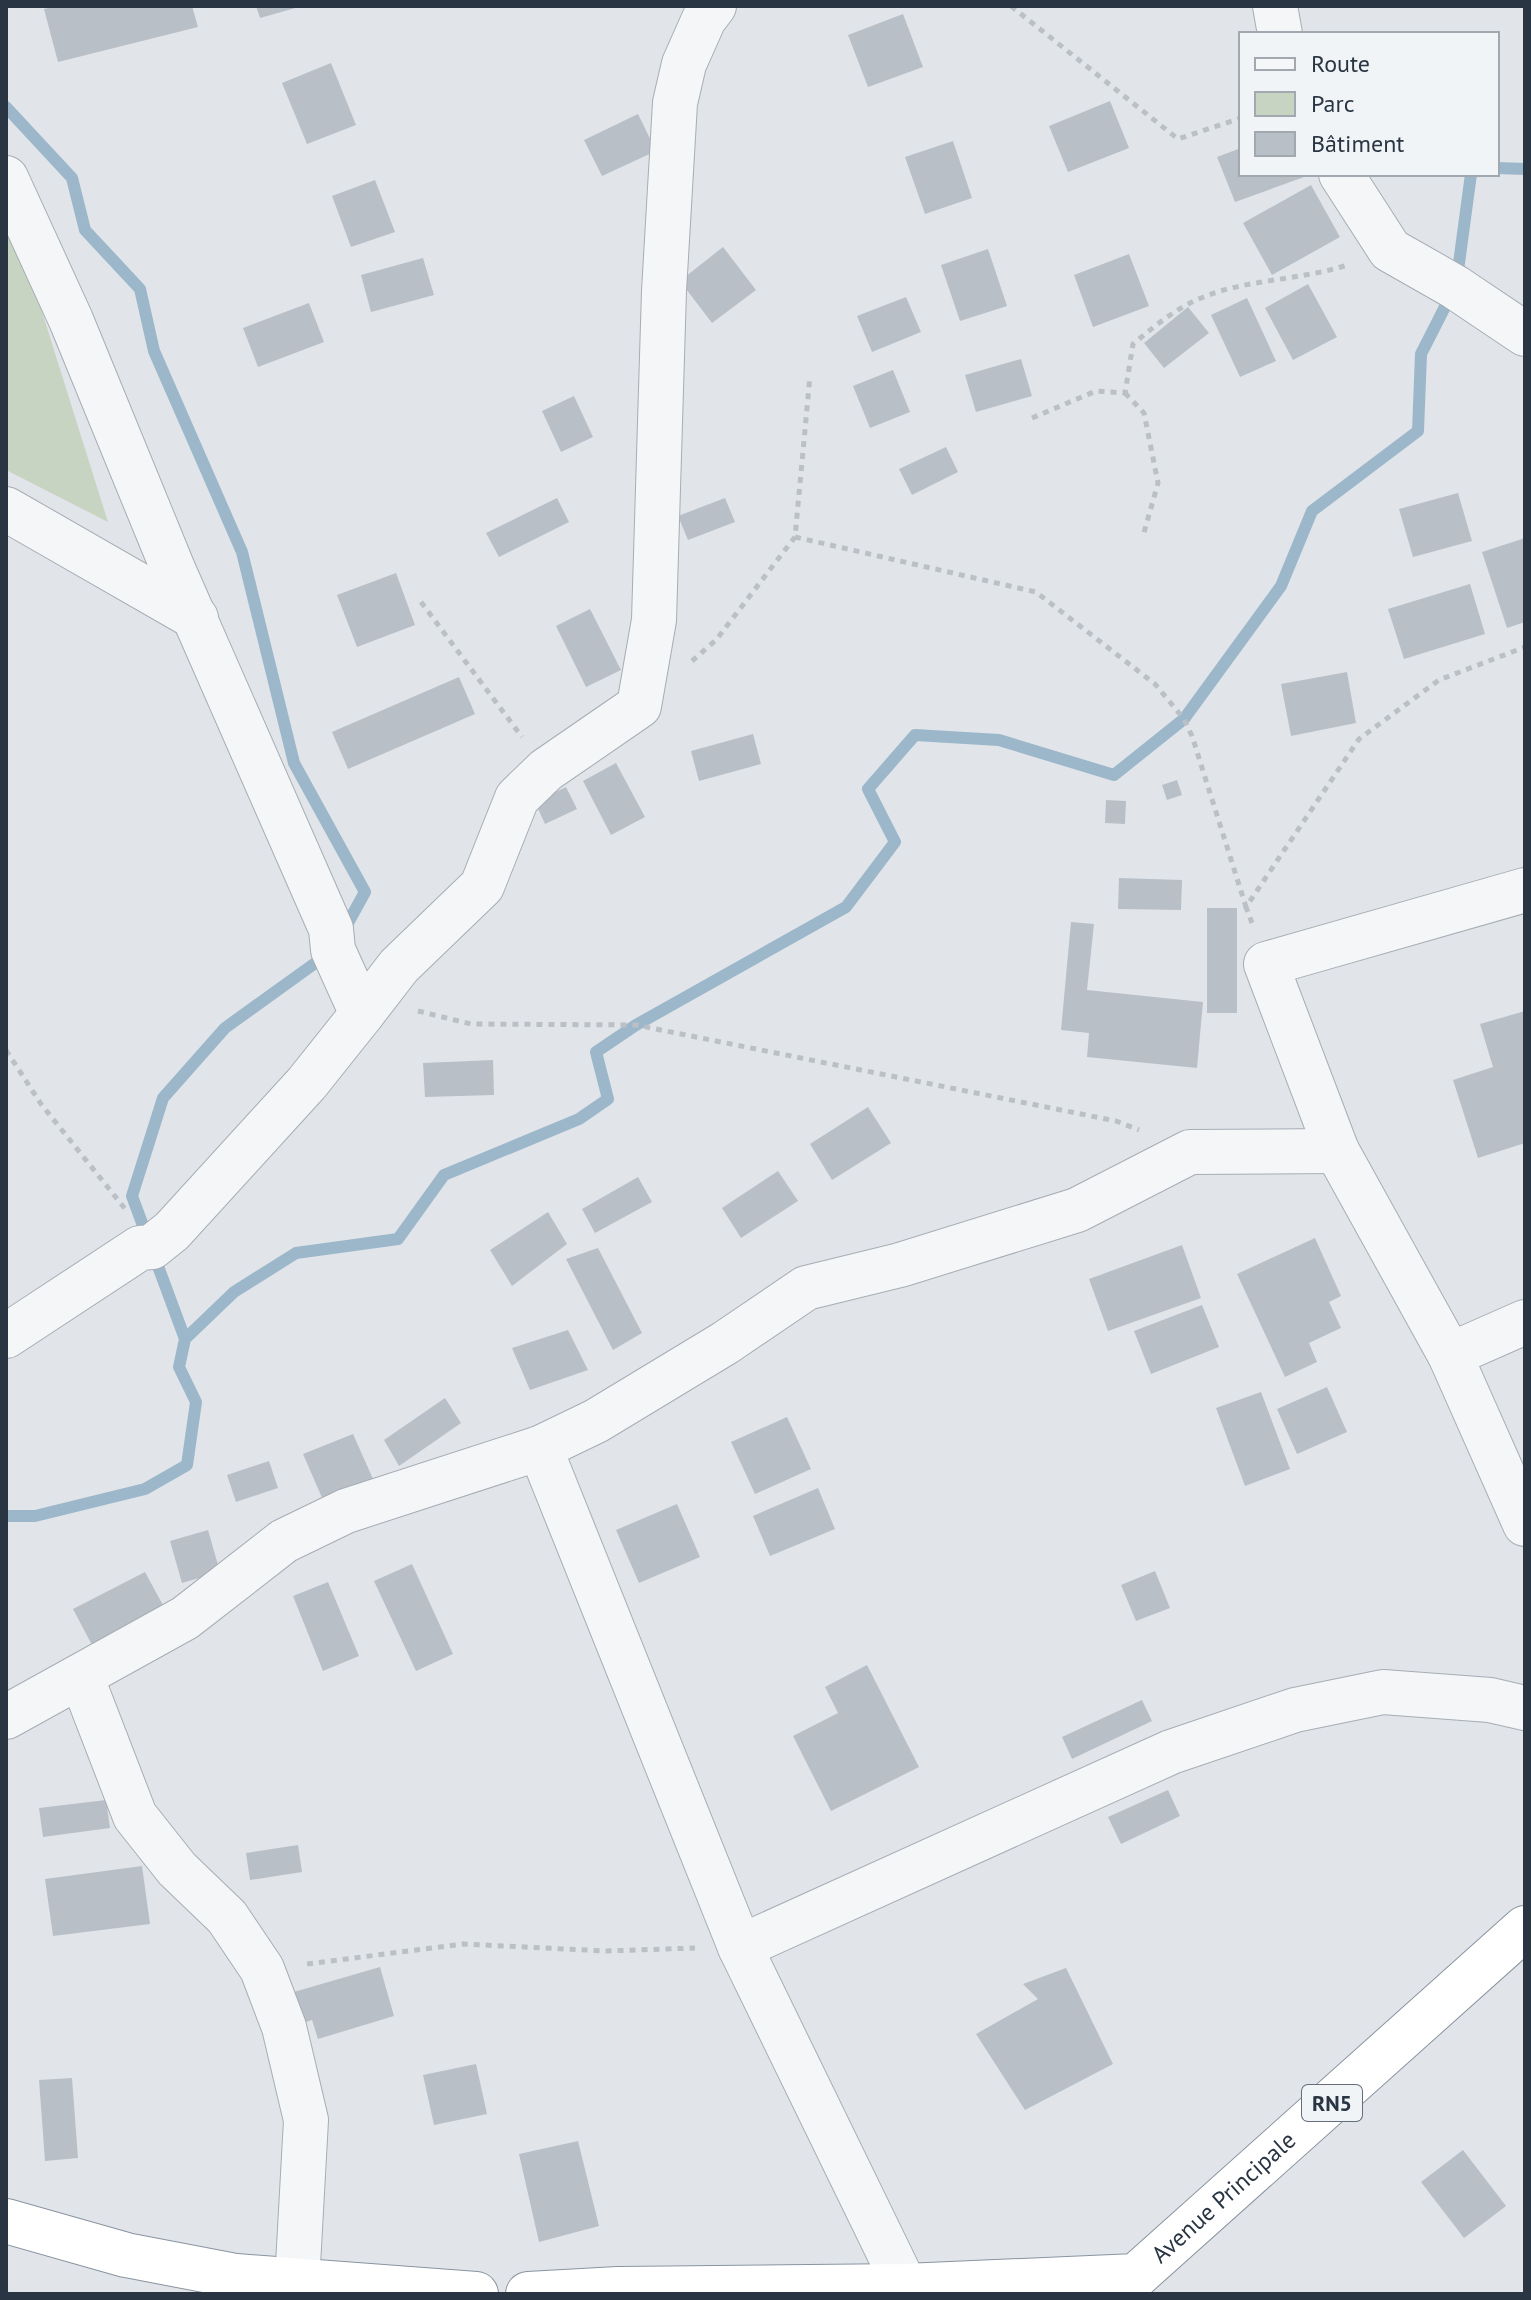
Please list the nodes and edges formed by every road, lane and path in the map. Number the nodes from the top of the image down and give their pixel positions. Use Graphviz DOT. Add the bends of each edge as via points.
graph roads {
  1 [pos="714,6"];
  2 [pos="1011,6"];
  3 [pos="1275,6"];
  4 [pos="1280,32"];
  5 [pos="1239,119"];
  6 [pos="1342,176"];
  7 [pos="6,178"];
  8 [pos="1390,250"];
  9 [pos="1525,334"];
  10 [pos="810,376"];
  11 [pos="1125,393"];
  12 [pos="1032,418"];
  13 [pos="6,509"];
  14 [pos="1143,536"];
  15 [pos="795,537"];
  16 [pos="421,602"];
  17 [pos="196,618"];
  18 [pos="1525,647"];
  19 [pos="639,706"];
  20 [pos="546,770"];
  21 [pos="1525,890"];
  22 [pos="1246,907"];
  23 [pos="1266,964"];
  24 [pos="368,1006"];
  25 [pos="6,1050"];
  26 [pos="1337,1151"];
  27 [pos="1190,1152"];
  28 [pos="140,1248"];
  29 [pos="1525,1322"];
  30 [pos="6,1336"];
  31 [pos="1450,1355"];
  32 [pos="540,1448"];
  33 [pos="1525,1524"];
  34 [pos="81,1676"];
  35 [pos="1525,1708"];
  36 [pos="6,1717"];
  37 [pos="1525,1928"];
  38 [pos="740,1947"];
  39 [pos="262,1969"];
  40 [pos="6,2221"];
  41 [pos="297,2283"];
  42 [pos="1126,2285"];
  43 [pos="905,2286"];
  44 [pos="622,2292"];
  45 [pos="476,2294"];
  46 [pos="528,2294"];
  1 -- 19 [label="street" via="684,64 675,103 654,620"];
  2 -- 5 [label="path" via="1178,139"];
  3 -- 4 [label="street"];
  6 -- 8 [label="street"];
  7 -- 17 [label="street"];
  8 -- 9 [label="street"];
  8 -- 11 [label="path" via="1322,273 1209,294 1174,311 1133,344"];
  10 -- 15 [label="path"];
  11 -- 12 [label="path" via="1096,391"];
  11 -- 14 [label="path" via="1144,413 1158,483"];
  13 -- 17 [label="street"];
  15 -- 19 [label="path" via="716,640"];
  15 -- 22 [label="path" via="1036,592 1155,684 1192,736"];
  16 -- 20 [label="path"];
  17 -- 24 [label="street" via="331,929 333,950"];
  18 -- 22 [label="path" via="1439,680 1359,739"];
  19 -- 20 [label="street"];
  20 -- 24 [label="street" via="517,798 482,886 399,966"];
  21 -- 23 [label="street"];
  22 -- 23 [label="path"];
  23 -- 26 [label="street"];
  24 -- 27 [label="path" via="471,1024 636,1025 1116,1121"];
  24 -- 28 [label="street" via="307,1083 172,1231 152,1247"];
  25 -- 28 [label="path" via="41,1104 130,1215"];
  26 -- 27 [label="street"];
  26 -- 31 [label="street"];
  27 -- 32 [label="street" via="1077,1210 806,1288 596,1421"];
  28 -- 30 [label="street"];
  29 -- 31 [label="street"];
  31 -- 33 [label="street"];
  32 -- 34 [label="street" via="346,1511 284,1541 185,1618"];
  32 -- 38 [label="street"];
  34 -- 36 [label="street"];
  34 -- 39 [label="street" via="135,1816 177,1869 227,1917"];
  35 -- 38 [label="street" via="1490,1700 1383,1692 1295,1710 1171,1752"];
  37 -- 42 [label="highway, Avenue Principale / RN5"];
  38 -- 39 [label="path" via="606,1951 463,1944"];
  38 -- 43 [label="street"];
  39 -- 41 [label="street" via="284,2027 306,2120"];
  40 -- 41 [label="highway" via="126,2255"];
  41 -- 45 [label="highway"];
  42 -- 43 [label="highway, RN5"];
  43 -- 44 [label="highway, RN5"];
  44 -- 46 [label="highway, RN5"];
}
